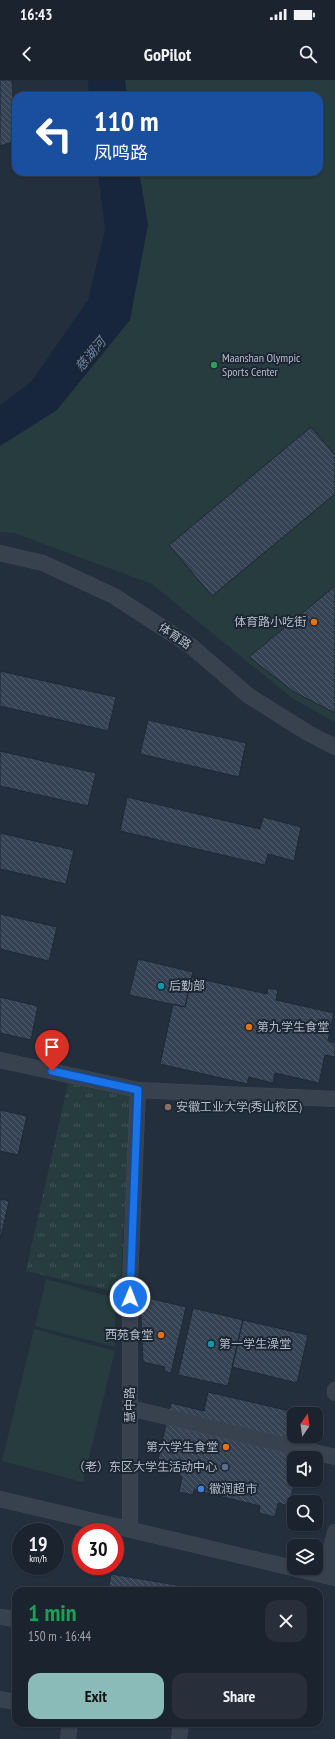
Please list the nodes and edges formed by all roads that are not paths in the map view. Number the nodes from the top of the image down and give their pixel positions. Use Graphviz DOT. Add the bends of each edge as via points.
graph roads {
  1 [pos="0,553"];
  2 [pos="335,747"];
  3 [pos="0,1060"];
  4 [pos="138,1090"];
  5 [pos="335,1099"];
  6 [pos="130,1408"];
  7 [pos="335,1457"];
  8 [pos="0,1499"];
  9 [pos="130,1528"];
  10 [pos="335,1532"];
  11 [pos="330,1577"];
  12 [pos="0,1617"];
  13 [pos="12,1618"];
  14 [pos="0,1699"];
  15 [pos="12,1701"];
  16 [pos="70,1727"];
  17 [pos="180,1727"];
  18 [pos="68,1739"];
  19 [pos="179,1739"];
  1 -- 2 [label="street, 体育路" via="43,563 114,596 191,646 249,696"];
  3 -- 4 [label="street"];
  4 -- 5 [label="street"];
  4 -- 6 [label="street, 慧中路" via="130,1281"];
  6 -- 7 [label="street"];
  6 -- 9 [label="street, 慧中路"];
  8 -- 9 [label="street"];
  9 -- 11 [label="street"];
  10 -- 11 [label="street"];
  12 -- 13 [label="street"];
  14 -- 15 [label="street"];
  16 -- 18 [label="street"];
  17 -- 19 [label="street"];
}
